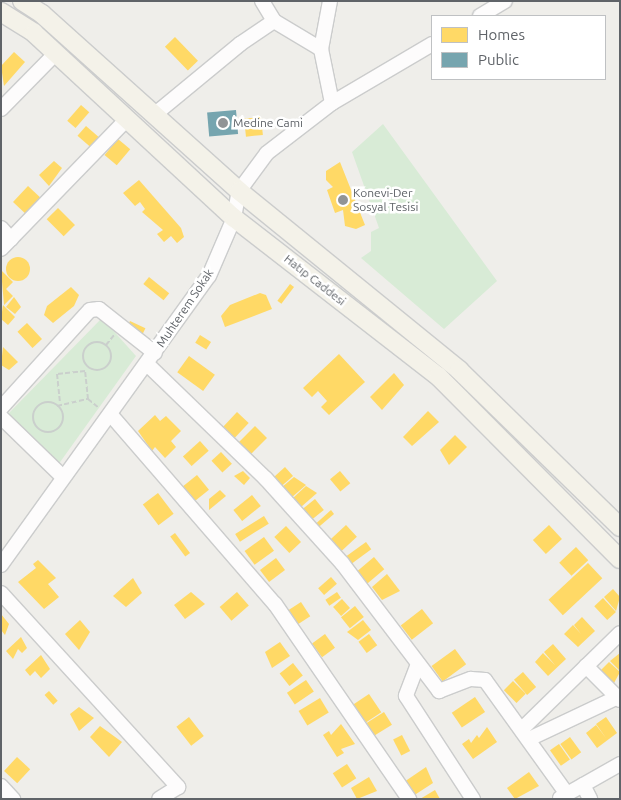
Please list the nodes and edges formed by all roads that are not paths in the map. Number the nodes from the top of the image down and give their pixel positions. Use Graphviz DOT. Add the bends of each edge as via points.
graph roads {
  1 [pos="262,1"];
  2 [pos="330,1"];
  3 [pos="505,1"];
  4 [pos="26,2"];
  5 [pos="1,12"];
  6 [pos="482,15"];
  7 [pos="274,21"];
  8 [pos="431,45"];
  9 [pos="321,49"];
  10 [pos="56,53"];
  11 [pos="332,103"];
  12 [pos="1,108"];
  13 [pos="154,115"];
  14 [pos="127,119"];
  15 [pos="239,191"];
  16 [pos="234,218"];
  17 [pos="6,234"];
  18 [pos="1,249"];
  19 [pos="151,359"];
  20 [pos="1,408"];
  21 [pos="111,415"];
  22 [pos="1,417"];
  23 [pos="63,477"];
  24 [pos="620,527"];
  25 [pos="6,548"];
  26 [pos="620,559"];
  27 [pos="1,565"];
  28 [pos="1,593"];
  29 [pos="620,633"];
  30 [pos="418,664"];
  31 [pos="586,666"];
  32 [pos="619,698"];
  33 [pos="525,734"];
  34 [pos="620,764"];
  35 [pos="583,785"];
  36 [pos="1,786"];
  37 [pos="563,796"];
  38 [pos="13,799"];
  39 [pos="159,799"];
  40 [pos="409,799"];
  41 [pos="473,799"];
  42 [pos="590,799"];
  1 -- 7 [label="street"];
  2 -- 9 [label="street"];
  3 -- 6 [label="street"];
  4 -- 13 [label="main road, Hatıp Caddesi"];
  5 -- 10 [label="main road, Hatıp Caddesi"];
  7 -- 9 [label="street"];
  7 -- 13 [label="street" via="240,44"];
  8 -- 11 [label="street, Muhterem Sokak"];
  9 -- 11 [label="street"];
  10 -- 12 [label="street"];
  10 -- 14 [label="main road, Hatıp Caddesi"];
  11 -- 15 [label="street, Muhterem Sokak" via="267,153"];
  13 -- 15 [label="main road, Hatıp Caddesi"];
  14 -- 16 [label="main road, Hatıp Caddesi"];
  14 -- 17 [label="street"];
  15 -- 16 [label="street, Muhterem Sokak"];
  15 -- 24 [label="main road, Hatıp Caddesi" via="459,370"];
  16 -- 19 [label="street, Muhterem Sokak" via="209,276"];
  16 -- 26 [label="main road, Hatıp Caddesi" via="438,376"];
  17 -- 18 [label="street"];
  19 -- 20 [label="street" via="99,309 90,310"];
  19 -- 21 [label="street, Muhterem Sokak"];
  19 -- 30 [label="street" via="342,563"];
  21 -- 23 [label="street, Muhterem Sokak"];
  21 -- 40 [label="street" via="275,604"];
  22 -- 23 [label="street"];
  23 -- 25 [label="street, Muhterem Sokak"];
  25 -- 27 [label="street, Muhterem Sokak"];
  28 -- 39 [label="street" via="178,787"];
  29 -- 31 [label="street"];
  30 -- 33 [label="street" via="439,691 471,680 485,680"];
  30 -- 41 [label="street" via="406,696"];
  31 -- 32 [label="street"];
  31 -- 33 [label="street"];
  32 -- 33 [label="street"];
  33 -- 37 [label="street"];
  34 -- 35 [label="street"];
  35 -- 37 [label="street"];
  35 -- 42 [label="street"];
  36 -- 38 [label="street"];
}
